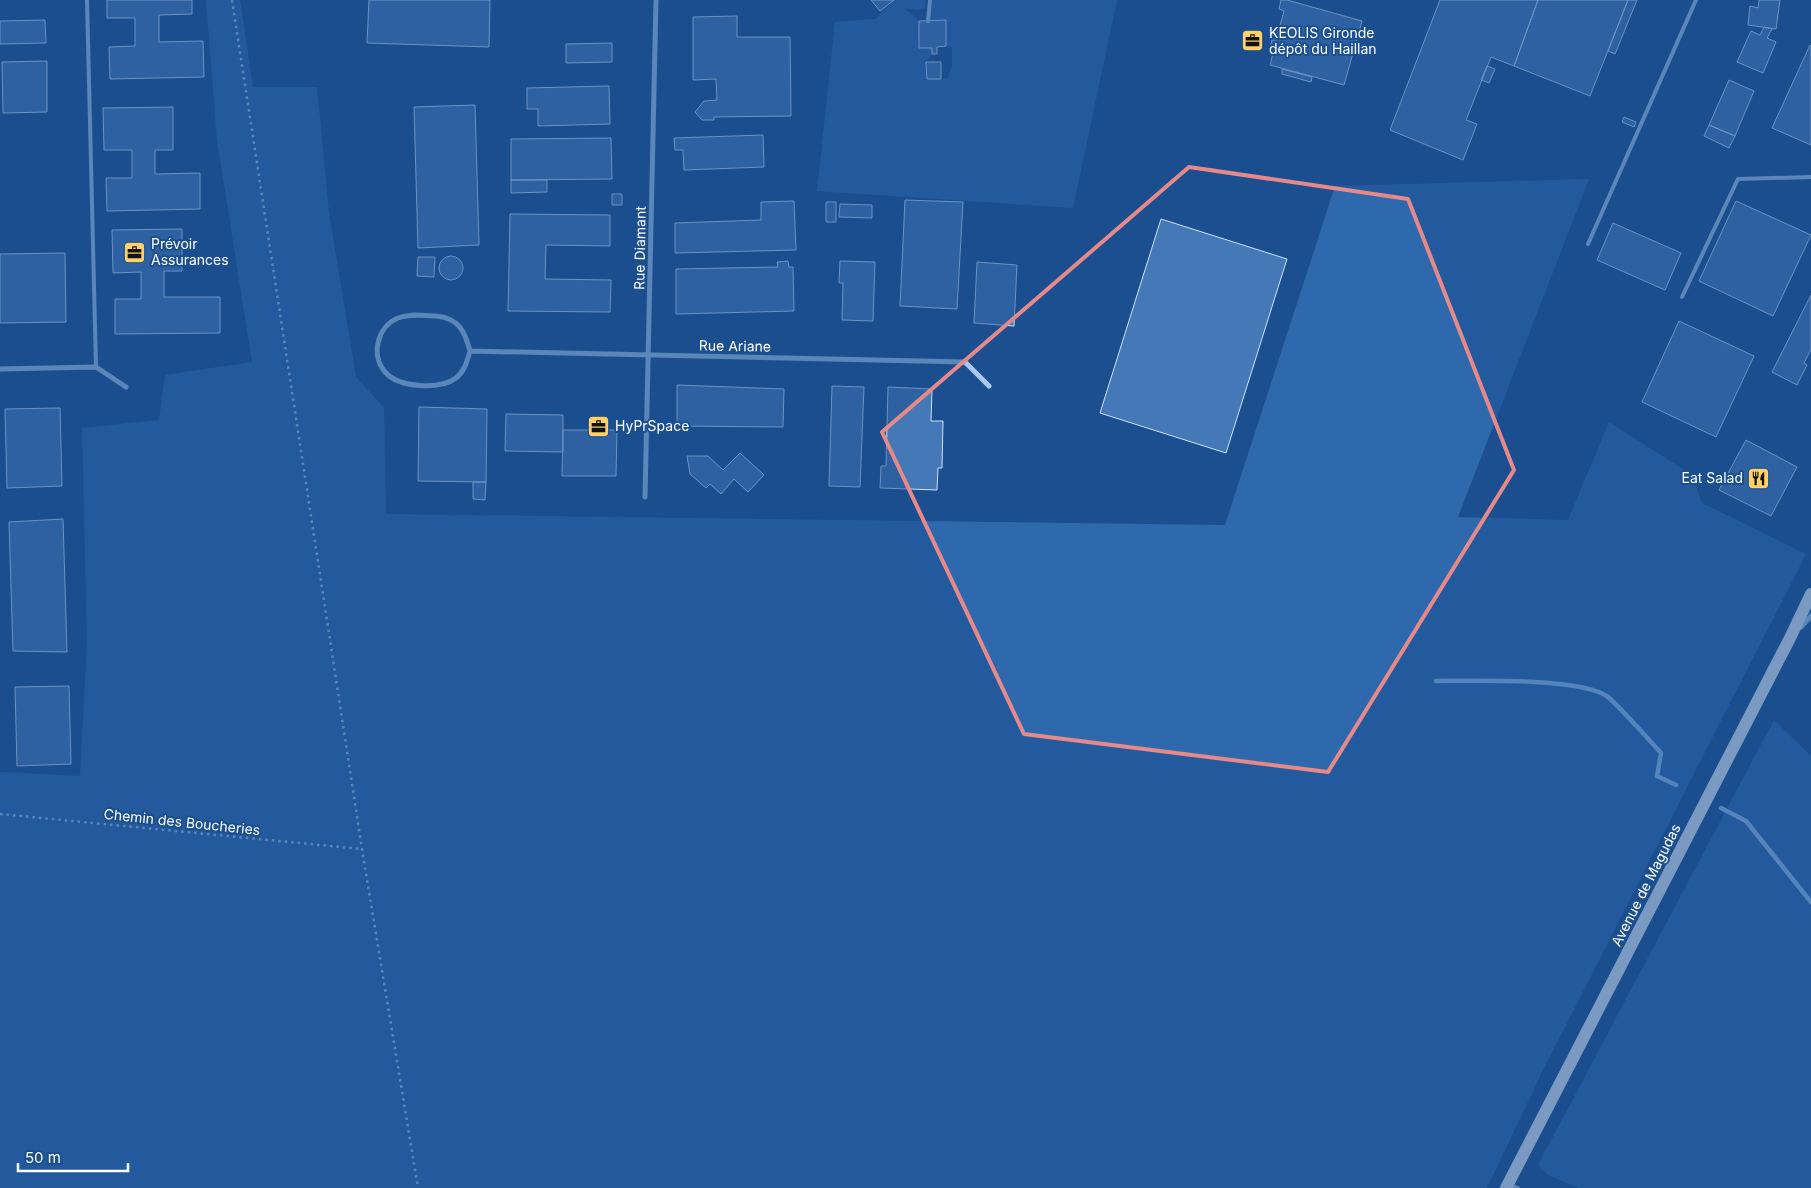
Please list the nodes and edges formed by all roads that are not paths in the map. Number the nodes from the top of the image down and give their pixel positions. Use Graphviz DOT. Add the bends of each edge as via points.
graph roads {
  1 [pos="87,0"];
  2 [pos="656,0"];
  3 [pos="930,0"];
  4 [pos="1696,0"];
  5 [pos="928,21"];
  6 [pos="1811,177"];
  7 [pos="1588,244"];
  8 [pos="1682,297"];
  9 [pos="470,351"];
  10 [pos="649,355"];
  11 [pos="96,367"];
  12 [pos="0,369"];
  13 [pos="989,386"];
  14 [pos="126,387"];
  15 [pos="646,497"];
  16 [pos="1811,594"];
  17 [pos="1811,616"];
  18 [pos="1790,638"];
  19 [pos="1511,1187"];
  1 -- 11 [label="lane"];
  2 -- 10 [label="street, Rue Diamant"];
  3 -- 5 [label="lane"];
  4 -- 7 [label="lane"];
  6 -- 8 [label="lane" via="1738,179"];
  9 -- 9 [label="street" via="466,366 458,377 438,385 411,385 395,381 380,365 377,352 382,332 390,323 399,317 412,315 443,317 454,322 465,334"];
  9 -- 10 [label="street, Rue Ariane"];
  10 -- 13 [label="street, Rue Ariane" via="964,362"];
  10 -- 15 [label="street, Rue Diamant"];
  11 -- 12 [label="street"];
  11 -- 14 [label="street"];
  16 -- 18 [label="main road, Avenue de Magudas"];
  17 -- 18 [label="street"];
  18 -- 19 [label="main road, Avenue de Magudas"];
}
